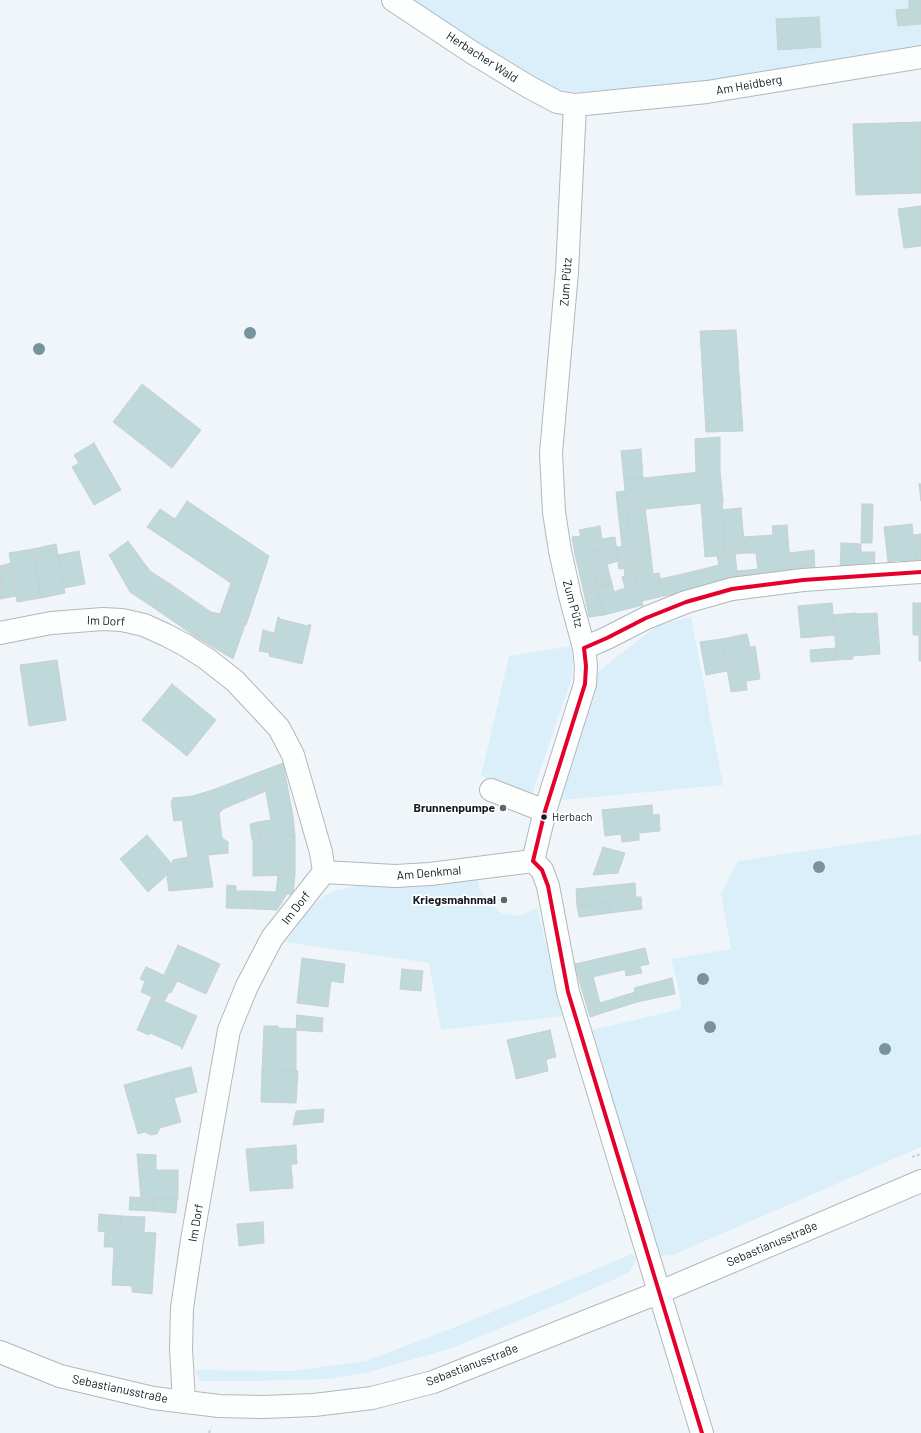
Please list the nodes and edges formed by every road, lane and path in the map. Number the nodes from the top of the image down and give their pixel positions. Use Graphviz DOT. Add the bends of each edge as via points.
graph roads {
  1 [pos="393,0"];
  2 [pos="921,57"];
  3 [pos="575,105"];
  4 [pos="921,572"];
  5 [pos="0,632"];
  6 [pos="584,648"];
  7 [pos="491,790"];
  8 [pos="545,811"];
  9 [pos="533,861"];
  10 [pos="324,872"];
  11 [pos="921,1154"];
  12 [pos="907,1160"];
  13 [pos="921,1181"];
  14 [pos="660,1292"];
  15 [pos="0,1352"];
  16 [pos="184,1401"];
  17 [pos="702,1433"];
  1 -- 3 [label="street, Herbacher Wald" via="529,87 557,102"];
  2 -- 3 [label="street, Am Heidberg" via="707,92"];
  3 -- 6 [label="street, Zum Pütz" via="567,272 551,453 554,512 560,551"];
  4 -- 6 [label="street" via="803,580 732,589 686,602"];
  5 -- 10 [label="street, Im Dorf" via="51,622 103,618 122,620 144,625 166,635 207,660 234,681 279,728 293,755 321,852"];
  6 -- 8 [label="street, Zum Pütz" via="585,684"];
  7 -- 8 [label="street"];
  8 -- 9 [label="street, Zum Pütz"];
  9 -- 10 [label="street, Am Denkmal" via="395,876"];
  9 -- 14 [label="street" via="542,870 548,886 568,992"];
  10 -- 16 [label="street, Im Dorf" via="272,938 247,986 229,1030 182,1308"];
  11 -- 12 [label="path"];
  13 -- 14 [label="street, Sebastianusstraße"];
  14 -- 16 [label="street, Sebastianusstraße" via="433,1382 372,1398 314,1405 264,1407 219,1406"];
  14 -- 17 [label="street"];
  15 -- 16 [label="street, Sebastianusstraße" via="60,1376 153,1398"];
}
